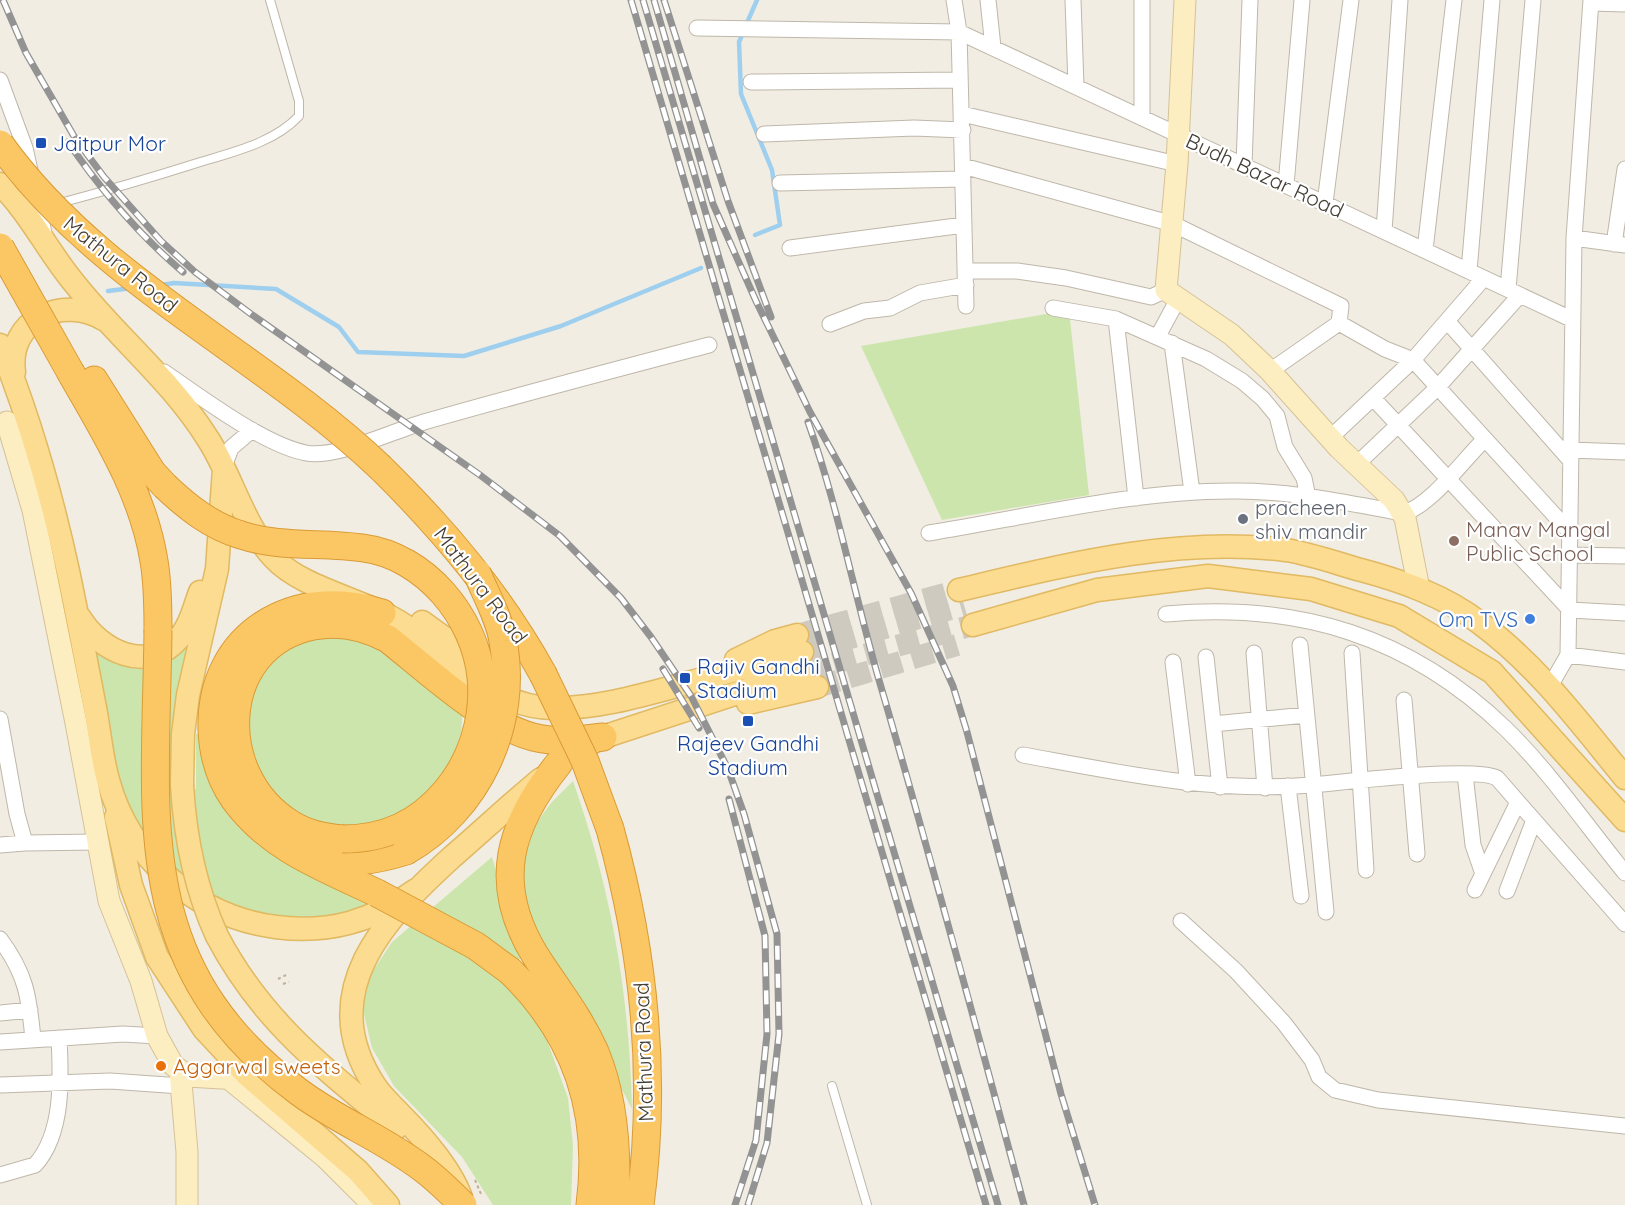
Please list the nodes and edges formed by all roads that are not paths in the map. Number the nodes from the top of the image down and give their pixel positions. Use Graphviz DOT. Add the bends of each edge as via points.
graph roads {
  1 [pos="270,0"];
  2 [pos="954,0"];
  3 [pos="988,0"];
  4 [pos="1073,0"];
  5 [pos="1185,0"];
  6 [pos="1250,0"];
  7 [pos="1302,0"];
  8 [pos="1351,0"];
  9 [pos="1400,0"];
  10 [pos="1454,0"];
  11 [pos="1492,0"];
  12 [pos="1533,0"];
  13 [pos="1142,1"];
  14 [pos="1591,1"];
  15 [pos="1625,4"];
  16 [pos="697,28"];
  17 [pos="959,32"];
  18 [pos="993,47"];
  19 [pos="960,80"];
  20 [pos="0,81"];
  21 [pos="752,82"];
  22 [pos="1076,86"];
  23 [pos="962,114"];
  24 [pos="1142,117"];
  25 [pos="963,129"];
  26 [pos="764,134"];
  27 [pos="1178,134"];
  28 [pos="0,144"];
  29 [pos="1177,164"];
  30 [pos="1244,165"];
  31 [pos="1625,169"];
  32 [pos="963,173"];
  33 [pos="780,183"];
  34 [pos="0,184"];
  35 [pos="1286,185"];
  36 [pos="1325,203"];
  37 [pos="38,210"];
  38 [pos="1173,224"];
  39 [pos="964,225"];
  40 [pos="1383,231"];
  41 [pos="1574,238"];
  42 [pos="1619,244"];
  43 [pos="48,247"];
  44 [pos="790,248"];
  45 [pos="1425,250"];
  46 [pos="5,256"];
  47 [pos="1469,271"];
  48 [pos="966,278"];
  49 [pos="1484,278"];
  50 [pos="1514,292"];
  51 [pos="1172,294"];
  52 [pos="966,306"];
  53 [pos="1053,308"];
  54 [pos="1571,319"];
  55 [pos="1116,320"];
  56 [pos="1447,321"];
  57 [pos="1339,323"];
  58 [pos="111,324"];
  59 [pos="830,324"];
  60 [pos="1158,336"];
  61 [pos="1172,343"];
  62 [pos="0,345"];
  63 [pos="709,345"];
  64 [pos="1471,350"];
  65 [pos="1413,360"];
  66 [pos="150,364"];
  67 [pos="1270,370"];
  68 [pos="15,382"];
  69 [pos="1437,388"];
  70 [pos="1373,398"];
  71 [pos="3,414"];
  72 [pos="1398,426"];
  73 [pos="252,430"];
  74 [pos="1330,438"];
  75 [pos="1484,440"];
  76 [pos="1625,452"];
  77 [pos="1570,455"];
  78 [pos="1357,464"];
  79 [pos="224,467"];
  80 [pos="1449,478"];
  81 [pos="1192,492"];
  82 [pos="1308,497"];
  83 [pos="1136,498"];
  84 [pos="55,512"];
  85 [pos="1403,513"];
  86 [pos="1568,530"];
  87 [pos="929,533"];
  88 [pos="219,534"];
  89 [pos="1568,555"];
  90 [pos="1625,556"];
  91 [pos="477,573"];
  92 [pos="1419,589"];
  93 [pos="1570,610"];
  94 [pos="382,612"];
  95 [pos="77,613"];
  96 [pos="1625,613"];
  97 [pos="1166,614"];
  98 [pos="1300,645"];
  99 [pos="1254,653"];
  100 [pos="1352,653"];
  101 [pos="1568,656"];
  102 [pos="1206,657"];
  103 [pos="1173,662"];
  104 [pos="1625,662"];
  105 [pos="1550,686"];
  106 [pos="645,694"];
  107 [pos="1404,700"];
  108 [pos="1306,715"];
  109 [pos="662,717"];
  110 [pos="1260,718"];
  111 [pos="0,719"];
  112 [pos="1213,724"];
  113 [pos="603,737"];
  114 [pos="1023,754"];
  115 [pos="559,763"];
  116 [pos="1465,774"];
  117 [pos="1623,774"];
  118 [pos="1411,777"];
  119 [pos="1360,780"];
  120 [pos="108,782"];
  121 [pos="1188,784"];
  122 [pos="1312,784"];
  123 [pos="1288,786"];
  124 [pos="1220,787"];
  125 [pos="1598,787"];
  126 [pos="1265,788"];
  127 [pos="1518,802"];
  128 [pos="1534,820"];
  129 [pos="1625,820"];
  130 [pos="276,841"];
  131 [pos="96,842"];
  132 [pos="25,843"];
  133 [pos="0,845"];
  134 [pos="1417,854"];
  135 [pos="1366,870"];
  136 [pos="1625,873"];
  137 [pos="1483,874"];
  138 [pos="416,890"];
  139 [pos="1475,890"];
  140 [pos="1507,891"];
  141 [pos="1300,896"];
  142 [pos="1326,912"];
  143 [pos="1181,921"];
  144 [pos="1625,924"];
  145 [pos="0,939"];
  146 [pos="30,1010"];
  147 [pos="0,1013"];
  148 [pos="157,1036"];
  149 [pos="59,1038"];
  150 [pos="33,1039"];
  151 [pos="0,1042"];
  152 [pos="237,1076"];
  153 [pos="181,1078"];
  154 [pos="61,1082"];
  155 [pos="0,1085"];
  156 [pos="832,1086"];
  157 [pos="1625,1126"];
  158 [pos="432,1153"];
  159 [pos="0,1175"];
  160 [pos="188,1205"];
  161 [pos="373,1205"];
  162 [pos="388,1205"];
  163 [pos="463,1205"];
  164 [pos="590,1205"];
  165 [pos="615,1205"];
  166 [pos="640,1205"];
  167 [pos="867,1205"];
  1 -- 37 [label="lane" via="299,100 299,116 282,132 245,148"];
  2 -- 17 [label="street"];
  3 -- 18 [label="street"];
  4 -- 22 [label="street"];
  5 -- 27 [label="street"];
  6 -- 30 [label="street"];
  7 -- 35 [label="street"];
  8 -- 36 [label="street"];
  9 -- 40 [label="street"];
  10 -- 45 [label="street"];
  11 -- 47 [label="street"];
  12 -- 50 [label="street"];
  13 -- 24 [label="street"];
  14 -- 15 [label="street"];
  14 -- 41 [label="street"];
  16 -- 17 [label="street"];
  17 -- 18 [label="street, Budh Bazar Road"];
  17 -- 19 [label="street"];
  18 -- 22 [label="street, Budh Bazar Road"];
  19 -- 21 [label="street"];
  19 -- 23 [label="street"];
  20 -- 37 [label="street" via="25,148"];
  22 -- 24 [label="street, Budh Bazar Road"];
  23 -- 25 [label="street"];
  23 -- 29 [label="street"];
  24 -- 27 [label="street, Budh Bazar Road"];
  25 -- 26 [label="street"];
  25 -- 32 [label="street"];
  27 -- 29 [label="street"];
  27 -- 30 [label="street, Budh Bazar Road"];
  28 -- 91 [label="highway, Mathura Road, bridge" via="40,196 72,226 199,327 340,429 423,509"];
  29 -- 38 [label="street"];
  30 -- 35 [label="street, Budh Bazar Road"];
  31 -- 42 [label="street"];
  32 -- 33 [label="street"];
  32 -- 38 [label="street"];
  32 -- 39 [label="street"];
  34 -- 43 [label="main road, Mathura Road" via="16,200"];
  35 -- 36 [label="street, Budh Bazar Road"];
  36 -- 40 [label="street, Budh Bazar Road"];
  37 -- 43 [label="street"];
  38 -- 51 [label="street"];
  38 -- 57 [label="street" via="1341,306"];
  39 -- 44 [label="street"];
  39 -- 48 [label="street"];
  40 -- 45 [label="street, Budh Bazar Road"];
  41 -- 42 [label="street"];
  41 -- 54 [label="street"];
  43 -- 58 [label="main road, Mathura Road"];
  45 -- 47 [label="street, Budh Bazar Road"];
  46 -- 113 [label="highway, bridge" via="84,364 152,472 183,503 219,527 261,540 366,548 387,555 423,575 463,619 478,658 481,702 475,737 468,757 447,789 420,817 383,835 342,839 305,831 289,823 265,802 244,772 235,738 236,716 242,687 253,665 271,644 303,628 356,626 388,639 450,688 515,730 545,740"];
  46 -- 163 [label="highway, bridge" via="121,462 148,532 157,588 158,846 173,926 193,973 234,1035 274,1073 323,1109 422,1168"];
  47 -- 49 [label="street, Budh Bazar Road"];
  48 -- 51 [label="street" via="1017,272 1151,297"];
  48 -- 52 [label="street"];
  48 -- 59 [label="street" via="890,308 864,311"];
  49 -- 50 [label="street, Budh Bazar Road"];
  49 -- 56 [label="street"];
  50 -- 54 [label="street, Budh Bazar Road"];
  50 -- 64 [label="street"];
  51 -- 60 [label="street"];
  51 -- 67 [label="street" via="1232,335"];
  53 -- 55 [label="street"];
  54 -- 77 [label="street"];
  55 -- 60 [label="street"];
  55 -- 83 [label="street"];
  56 -- 64 [label="street"];
  56 -- 65 [label="street"];
  57 -- 65 [label="street"];
  57 -- 67 [label="street"];
  58 -- 66 [label="main road, Mathura Road"];
  58 -- 68 [label="main road" via="80,309 43,314 27,326 16,342"];
  60 -- 61 [label="street"];
  61 -- 81 [label="street"];
  61 -- 82 [label="street" via="1242,381 1263,399 1279,421 1286,447 1304,478"];
  62 -- 68 [label="main road"];
  63 -- 73 [label="street" via="426,421 327,453 303,453"];
  64 -- 69 [label="street"];
  64 -- 77 [label="street"];
  65 -- 69 [label="street"];
  65 -- 70 [label="street"];
  66 -- 73 [label="street"];
  66 -- 79 [label="main road, Mathura Road" via="187,407"];
  67 -- 74 [label="street"];
  68 -- 84 [label="main road"];
  69 -- 72 [label="street"];
  69 -- 75 [label="street"];
  70 -- 72 [label="street"];
  70 -- 74 [label="street"];
  71 -- 84 [label="street"];
  71 -- 131 [label="street" via="33,510"];
  72 -- 78 [label="street"];
  72 -- 80 [label="street"];
  73 -- 79 [label="street" via="231,448"];
  74 -- 78 [label="street"];
  75 -- 80 [label="street"];
  75 -- 86 [label="street"];
  76 -- 77 [label="street"];
  77 -- 86 [label="street"];
  78 -- 85 [label="street"];
  79 -- 88 [label="main road"];
  79 -- 94 [label="main road, Mathura Road" via="274,558 296,575"];
  80 -- 85 [label="street" via="1416,509"];
  80 -- 93 [label="street"];
  81 -- 82 [label="street"];
  81 -- 83 [label="street"];
  82 -- 85 [label="street"];
  83 -- 87 [label="street"];
  84 -- 95 [label="main road"];
  85 -- 92 [label="street"];
  86 -- 89 [label="street"];
  88 -- 95 [label="main road" via="189,625 163,651 139,656 115,652 95,639"];
  88 -- 158 [label="main road, bridge" via="213,595 185,714 182,785 196,879 217,936 246,986 296,1043 397,1129"];
  89 -- 90 [label="street"];
  89 -- 93 [label="street"];
  91 -- 130 [label="highway, bridge" via="501,631 506,683 495,746 468,796 424,841 390,856 344,862"];
  91 -- 166 [label="highway, Mathura Road, bridge" via="517,627 567,722 610,830 622,874 636,948 646,1037 647,1113"];
  92 -- 105 [label="main road" via="1480,622"];
  92 -- 125 [label="main road" via="1286,550 1221,546 1146,552 968,615 1097,590 1208,576 1311,589 1399,616 1492,672"];
  93 -- 96 [label="street"];
  93 -- 101 [label="street"];
  94 -- 106 [label="main road, Mathura Road" via="477,682 519,703 552,708"];
  94 -- 130 [label="highway" via="343,603 285,611 254,631 229,661 215,695 213,742 225,783 247,816"];
  95 -- 120 [label="main road"];
  97 -- 136 [label="street" via="1215,609 1314,621 1379,642 1436,670 1507,730"];
  98 -- 108 [label="street"];
  99 -- 110 [label="street"];
  100 -- 119 [label="street"];
  101 -- 104 [label="street"];
  101 -- 105 [label="street"];
  102 -- 112 [label="street"];
  103 -- 121 [label="street"];
  105 -- 117 [label="main road"];
  106 -- 109 [label="main road"];
  106 -- 109 [label="main road, Mathura Road" via="697,680 804,662 720,710 702,704"];
  107 -- 118 [label="street"];
  108 -- 110 [label="street"];
  108 -- 122 [label="street"];
  109 -- 113 [label="main road"];
  110 -- 112 [label="street"];
  110 -- 126 [label="street"];
  111 -- 132 [label="street"];
  112 -- 124 [label="street"];
  113 -- 115 [label="main road"];
  114 -- 121 [label="street"];
  115 -- 138 [label="main road"];
  115 -- 165 [label="highway" via="526,808 510,872 518,923 583,1027 604,1077 616,1143"];
  116 -- 118 [label="street"];
  116 -- 127 [label="street" via="1491,775"];
  116 -- 137 [label="street" via="1473,845"];
  117 -- 125 [label="street"];
  118 -- 119 [label="street"];
  118 -- 134 [label="street"];
  119 -- 122 [label="street"];
  119 -- 135 [label="street"];
  120 -- 138 [label="main road" via="137,840 168,879 201,902 246,922 286,928 347,925 392,907"];
  120 -- 152 [label="main road" via="131,885 157,957"];
  121 -- 124 [label="street"];
  122 -- 123 [label="street"];
  122 -- 142 [label="street"];
  123 -- 126 [label="street"];
  123 -- 141 [label="street"];
  124 -- 126 [label="street"];
  125 -- 129 [label="main road"];
  127 -- 128 [label="street"];
  127 -- 137 [label="street"];
  128 -- 140 [label="street"];
  128 -- 144 [label="street"];
  130 -- 164 [label="highway, bridge" via="476,946 530,990 570,1049 586,1096 594,1157"];
  131 -- 132 [label="street"];
  131 -- 148 [label="street" via="112,912 141,981"];
  132 -- 133 [label="street"];
  137 -- 139 [label="street"];
  138 -- 158 [label="main road" via="385,925 364,958 354,988 352,1023 366,1073"];
  143 -- 157 [label="street" via="1236,971 1284,1023 1312,1060 1319,1077 1335,1090 1378,1100"];
  145 -- 146 [label="street" via="18,964"];
  146 -- 147 [label="street"];
  146 -- 150 [label="street"];
  148 -- 149 [label="street"];
  148 -- 153 [label="street"];
  149 -- 150 [label="street"];
  149 -- 154 [label="street"];
  150 -- 151 [label="street"];
  152 -- 153 [label="street"];
  152 -- 161 [label="street"];
  152 -- 162 [label="main road" via="358,1171"];
  153 -- 154 [label="street"];
  153 -- 160 [label="street"];
  154 -- 155 [label="street"];
  154 -- 159 [label="street" via="60,1101 40,1159 35,1165"];
  156 -- 167 [label="lane"];
  158 -- 163 [label="main road" via="457,1185"];
}
